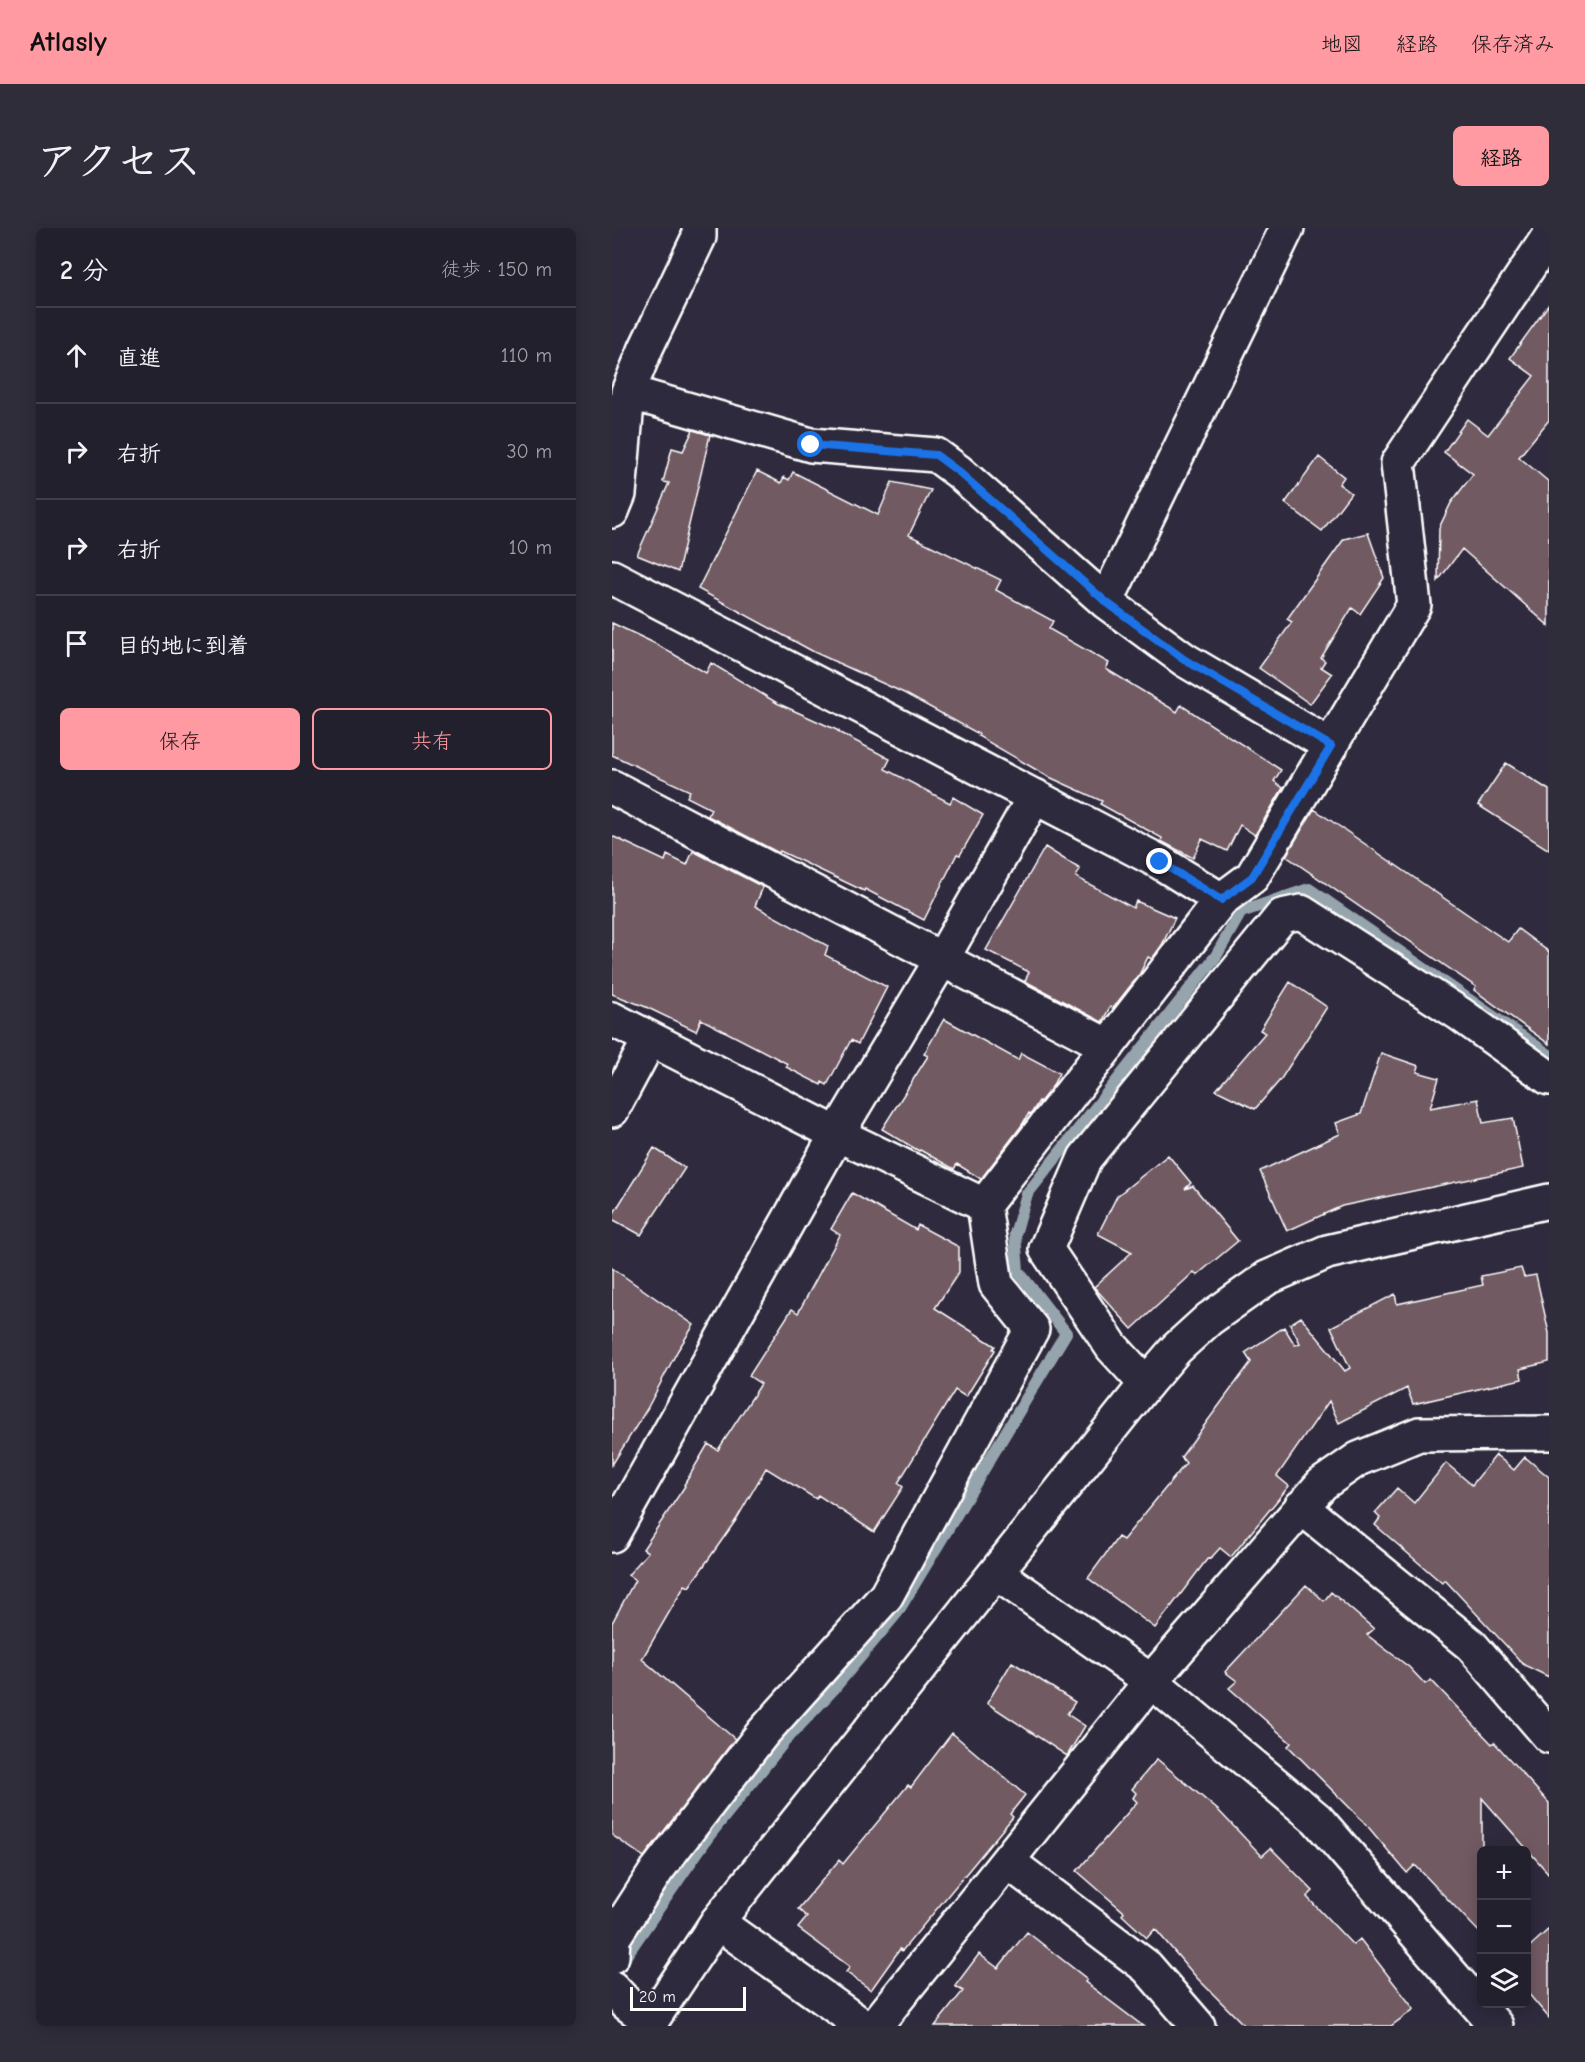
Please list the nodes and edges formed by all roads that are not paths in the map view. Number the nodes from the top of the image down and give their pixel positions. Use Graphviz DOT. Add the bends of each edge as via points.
graph roads {
  1 [pos="699,228"];
  2 [pos="1287,228"];
  3 [pos="1549,236"];
  4 [pos="628,392"];
  5 [pos="612,511"];
  6 [pos="612,577"];
  7 [pos="1106,602"];
  8 [pos="1331,746"];
  9 [pos="612,787"];
  10 [pos="1035,796"];
  11 [pos="1257,881"];
  12 [pos="1221,900"];
  13 [pos="1282,916"];
  14 [pos="942,958"];
  15 [pos="612,1019"];
  16 [pos="650,1039"];
  17 [pos="1108,1046"];
  18 [pos="1549,1078"];
  19 [pos="612,1110"];
  20 [pos="837,1134"];
  21 [pos="1549,1201"];
  22 [pos="984,1205"];
  23 [pos="1146,1384"];
  24 [pos="1549,1433"];
  25 [pos="1300,1507"];
  26 [pos="612,1535"];
  27 [pos="996,1573"];
  28 [pos="1151,1681"];
  29 [pos="1549,1736"];
  30 [pos="1007,1861"];
  31 [pos="717,1922"];
  32 [pos="612,1956"];
  33 [pos="634,2009"];
  34 [pos="863,2026"];
  35 [pos="875,2026"];
  36 [pos="1198,2026"];
  37 [pos="1496,2026"];
  1 -- 4 [label="street" via="699,237"];
  2 -- 7 [label="street"];
  3 -- 8 [label="street" via="1398,463 1414,605"];
  4 -- 5 [label="street" via="620,494"];
  4 -- 7 [label="street" via="811,445 936,455"];
  6 -- 10 [label="street"];
  7 -- 8 [label="street" via="1185,660"];
  8 -- 11 [label="street"];
  9 -- 14 [label="street"];
  10 -- 12 [label="street" via="1160,862"];
  10 -- 14 [label="street"];
  11 -- 12 [label="street"];
  11 -- 13 [label="street"];
  12 -- 17 [label="street"];
  13 -- 18 [label="street" via="1301,912 1460,1014"];
  13 -- 23 [label="street" via="1085,1158 1047,1249 1112,1347"];
  14 -- 17 [label="street"];
  14 -- 20 [label="street"];
  15 -- 16 [label="street"];
  16 -- 19 [label="street"];
  16 -- 20 [label="street"];
  17 -- 22 [label="street"];
  20 -- 22 [label="street"];
  20 -- 26 [label="street"];
  21 -- 23 [label="street" via="1327,1252 1267,1278 1209,1319"];
  22 -- 32 [label="street" via="996,1284 1032,1329 886,1596 762,1734 657,1870 613,1938"];
  23 -- 27 [label="street"];
  24 -- 25 [label="street" via="1419,1434 1358,1458 1322,1484"];
  25 -- 28 [label="street"];
  25 -- 29 [label="street" via="1471,1645"];
  27 -- 28 [label="street"];
  27 -- 31 [label="street"];
  28 -- 30 [label="street"];
  28 -- 37 [label="street" via="1317,1819"];
  30 -- 35 [label="street"];
  30 -- 36 [label="street" via="1148,1967"];
  31 -- 33 [label="street"];
  31 -- 34 [label="street"];
}
